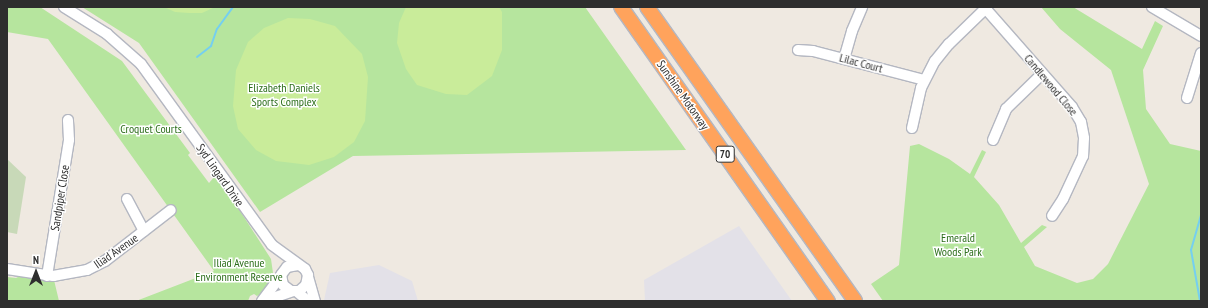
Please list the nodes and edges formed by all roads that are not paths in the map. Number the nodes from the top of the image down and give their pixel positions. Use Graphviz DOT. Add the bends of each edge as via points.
graph roads {
  1 [pos="64,7"];
  2 [pos="621,7"];
  3 [pos="647,7"];
  4 [pos="862,7"];
  5 [pos="986,8"];
  6 [pos="1158,8"];
  7 [pos="1201,36"];
  8 [pos="798,50"];
  9 [pos="1201,53"];
  10 [pos="844,59"];
  11 [pos="1042,74"];
  12 [pos="924,80"];
  13 [pos="1186,98"];
  14 [pos="68,120"];
  15 [pos="912,128"];
  16 [pos="993,140"];
  17 [pos="127,199"];
  18 [pos="171,210"];
  19 [pos="1052,216"];
  20 [pos="144,231"];
  21 [pos="272,245"];
  22 [pos="298,265"];
  23 [pos="7,269"];
  24 [pos="308,275"];
  25 [pos="47,276"];
  26 [pos="281,276"];
  27 [pos="295,291"];
  28 [pos="263,301"];
  29 [pos="308,301"];
  30 [pos="315,301"];
  31 [pos="828,301"];
  32 [pos="855,301"];
  1 -- 21 [label="street, Syd Lingard Drive" via="107,34 141,64"];
  2 -- 31 [label="highway, Sunshine Motorway / 70"];
  3 -- 32 [label="highway, Sunshine Motorway / 70"];
  4 -- 10 [label="street"];
  5 -- 11 [label="street, Candlewood Close"];
  5 -- 12 [label="street" via="949,44"];
  6 -- 7 [label="street"];
  8 -- 10 [label="street, Lilac Court"];
  9 -- 13 [label="street"];
  10 -- 12 [label="street, Lilac Court"];
  11 -- 16 [label="street" via="1008,105"];
  11 -- 19 [label="street, Candlewood Close" via="1076,113 1084,138 1079,166"];
  12 -- 15 [label="street"];
  14 -- 25 [label="street, Sandpiper Close" via="69,140"];
  17 -- 20 [label="street"];
  18 -- 20 [label="street, Iliad Avenue"];
  20 -- 25 [label="street, Iliad Avenue" via="93,268"];
  21 -- 22 [label="street, Syd Lingard Drive"];
  21 -- 26 [label="street, Syd Lingard Drive"];
  22 -- 24 [label="street"];
  22 -- 26 [label="street" via="287,267"];
  23 -- 25 [label="street, Iliad Avenue"];
  24 -- 27 [label="street" via="305,287"];
  24 -- 30 [label="street"];
  26 -- 27 [label="street" via="285,287"];
  26 -- 28 [label="street"];
  27 -- 28 [label="street"];
  27 -- 29 [label="street"];
}
